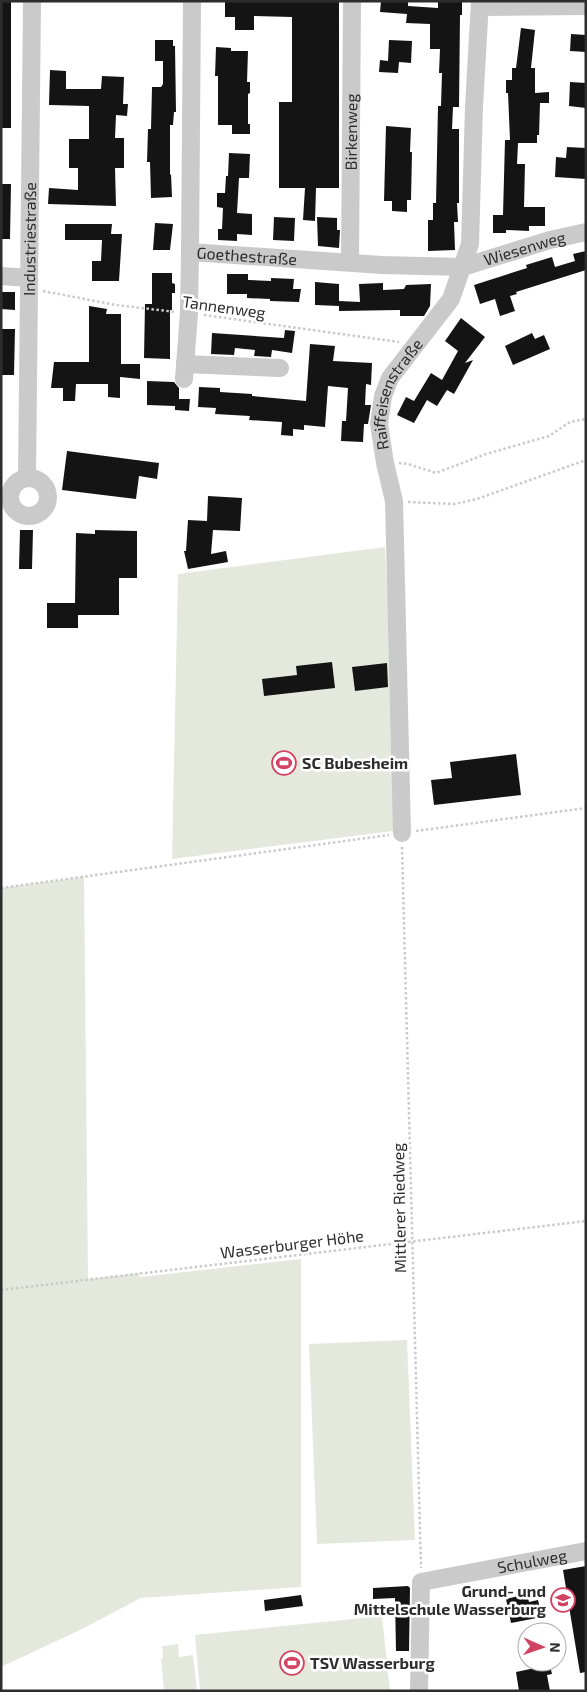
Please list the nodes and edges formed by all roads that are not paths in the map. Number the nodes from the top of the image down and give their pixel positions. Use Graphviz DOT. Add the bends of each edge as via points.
graph roads {
  1 [pos="32,1"];
  2 [pos="192,1"];
  3 [pos="352,1"];
  4 [pos="480,4"];
  5 [pos="586,6"];
  6 [pos="586,232"];
  7 [pos="190,252"];
  8 [pos="350,262"];
  9 [pos="463,266"];
  10 [pos="1,276"];
  11 [pos="29,283"];
  12 [pos="280,368"];
  13 [pos="27,478"];
  14 [pos="402,833"];
  15 [pos="586,1551"];
  16 [pos="419,1691"];
  1 -- 11 [label="street, Industriestraße"];
  2 -- 7 [label="street, Goethestraße"];
  3 -- 8 [label="street, Birkenweg"];
  4 -- 5 [label="street"];
  4 -- 9 [label="street, Raiffeisenstraße" via="470,244"];
  6 -- 9 [label="street, Wiesenweg"];
  7 -- 8 [label="street, Goethestraße"];
  7 -- 12 [label="street" via="184,372"];
  8 -- 9 [label="street, Goethestraße"];
  9 -- 14 [label="street, Raiffeisenstraße" via="451,299 390,378 383,396 379,424 394,501"];
  10 -- 11 [label="street"];
  11 -- 13 [label="street, Industriestraße"];
  15 -- 16 [label="street, Schulweg" via="421,1582"];
}
